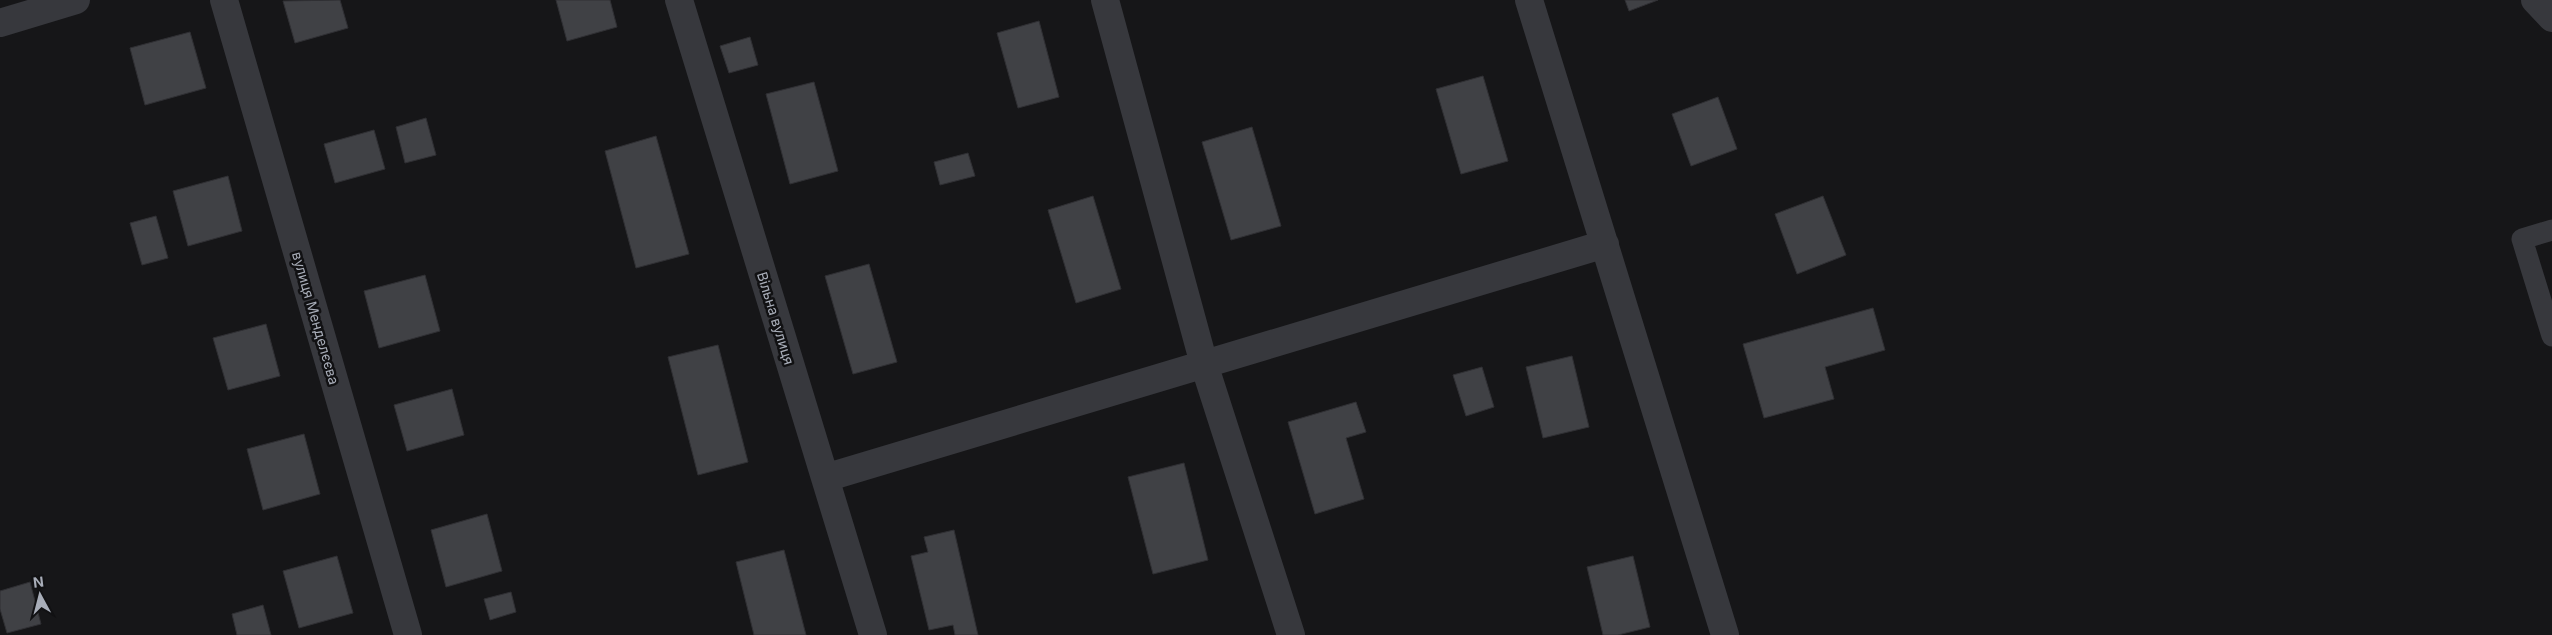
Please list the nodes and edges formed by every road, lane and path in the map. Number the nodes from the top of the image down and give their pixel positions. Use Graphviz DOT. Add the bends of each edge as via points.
graph roads {
  1 [pos="76,0"];
  2 [pos="224,0"];
  3 [pos="679,0"];
  4 [pos="1105,0"];
  5 [pos="1529,0"];
  6 [pos="2535,0"];
  7 [pos="2552,18"];
  8 [pos="0,23"];
  9 [pos="2552,230"];
  10 [pos="1605,244"];
  11 [pos="2552,336"];
  12 [pos="1204,364"];
  13 [pos="825,478"];
  14 [pos="408,635"];
  15 [pos="873,635"];
  16 [pos="1291,635"];
  17 [pos="1725,635"];
  1 -- 8 [label="street"];
  2 -- 14 [label="street, вулиця Менделєєва"];
  3 -- 13 [label="street, Вільна вулиця"];
  4 -- 12 [label="street"];
  5 -- 10 [label="street"];
  6 -- 7 [label="street"];
  9 -- 11 [label="lane" via="2522,239"];
  10 -- 12 [label="street"];
  10 -- 17 [label="street"];
  12 -- 13 [label="street"];
  12 -- 16 [label="street"];
  13 -- 15 [label="street, Вільна вулиця"];
}
